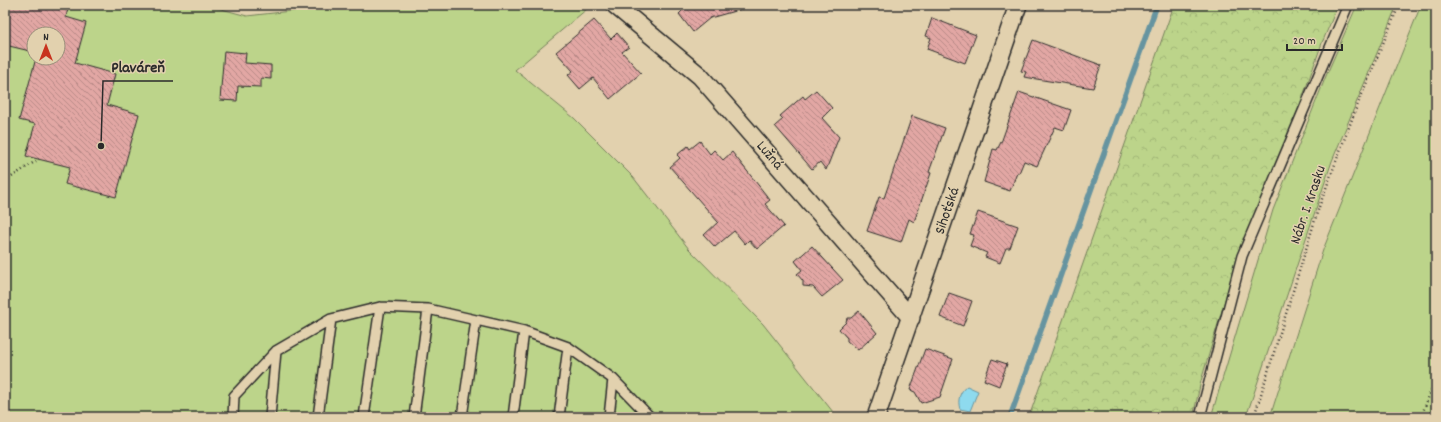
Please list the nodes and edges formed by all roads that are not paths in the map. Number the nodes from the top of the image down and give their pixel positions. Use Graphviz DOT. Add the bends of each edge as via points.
graph roads {
  1 [pos="615,5"];
  2 [pos="1018,5"];
  3 [pos="1348,5"];
  4 [pos="380,307"];
  5 [pos="428,309"];
  6 [pos="911,318"];
  7 [pos="331,319"];
  8 [pos="476,320"];
  9 [pos="524,331"];
  10 [pos="568,347"];
  11 [pos="276,351"];
  12 [pos="614,380"];
  13 [pos="233,417"];
  14 [pos="270,417"];
  15 [pos="318,417"];
  16 [pos="364,417"];
  17 [pos="414,417"];
  18 [pos="462,417"];
  19 [pos="513,417"];
  20 [pos="559,417"];
  21 [pos="609,417"];
  22 [pos="650,417"];
  23 [pos="876,417"];
  24 [pos="1200,417"];
  1 -- 6 [label="street, Lužná" via="700,76"];
  2 -- 6 [label="street, Sihoťská"];
  3 -- 24 [label="lane" via="1242,256"];
  4 -- 5 [label="lane"];
  4 -- 7 [label="lane"];
  4 -- 16 [label="lane"];
  5 -- 8 [label="lane"];
  5 -- 17 [label="lane"];
  6 -- 23 [label="street, Sihoťská"];
  7 -- 11 [label="lane"];
  7 -- 15 [label="lane"];
  8 -- 9 [label="lane"];
  8 -- 18 [label="lane"];
  9 -- 10 [label="lane"];
  9 -- 19 [label="lane"];
  10 -- 12 [label="lane"];
  10 -- 20 [label="lane"];
  11 -- 13 [label="lane" via="234,396"];
  11 -- 14 [label="lane"];
  12 -- 21 [label="lane"];
  12 -- 22 [label="lane"];
}
